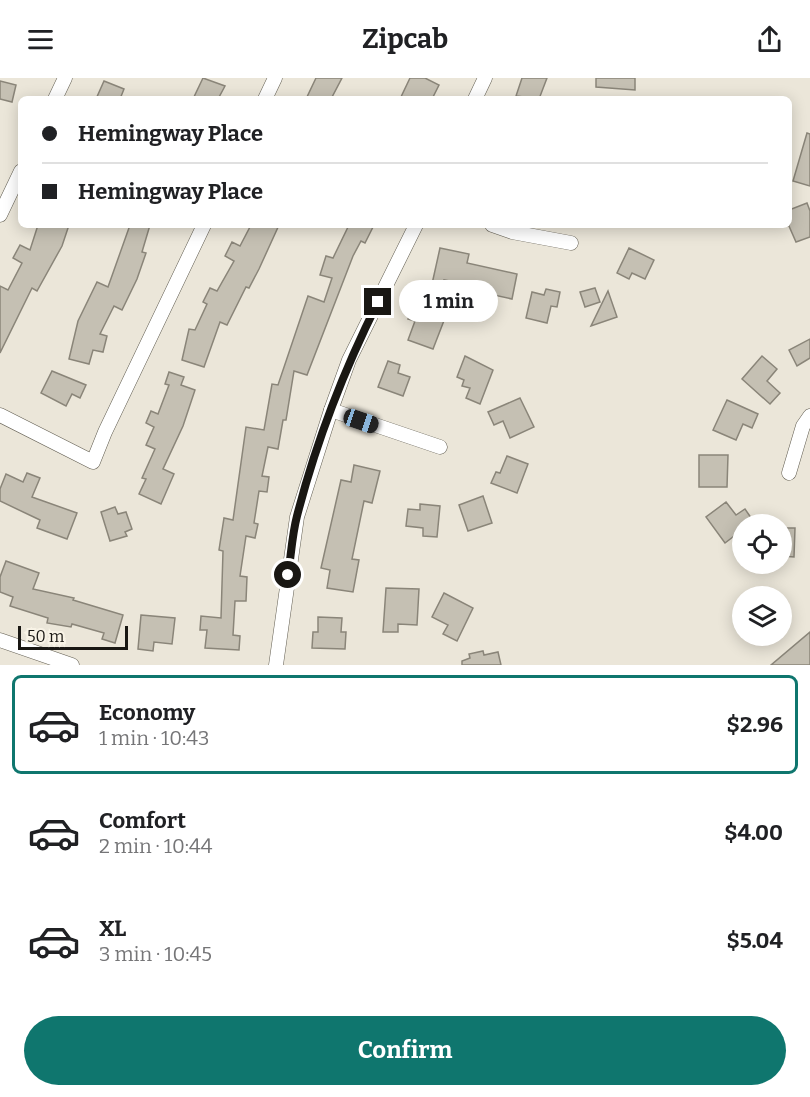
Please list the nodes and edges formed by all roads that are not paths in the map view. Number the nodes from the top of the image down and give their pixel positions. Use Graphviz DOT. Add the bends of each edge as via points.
graph roads {
  1 [pos="65,78"];
  2 [pos="275,78"];
  3 [pos="485,78"];
  4 [pos="56,96"];
  5 [pos="266,96"];
  6 [pos="477,96"];
  7 [pos="18,177"];
  8 [pos="0,215"];
  9 [pos="203,228"];
  10 [pos="415,228"];
  11 [pos="501,228"];
  12 [pos="571,243"];
  13 [pos="330,410"];
  14 [pos="0,415"];
  15 [pos="810,416"];
  16 [pos="440,447"];
  17 [pos="789,473"];
  18 [pos="0,640"];
  19 [pos="72,665"];
  20 [pos="276,665"];
  1 -- 4 [label="street"];
  2 -- 5 [label="street"];
  3 -- 6 [label="street"];
  7 -- 8 [label="street"];
  9 -- 14 [label="street" via="93,462"];
  10 -- 13 [label="street"];
  11 -- 12 [label="street"];
  13 -- 16 [label="street"];
  13 -- 20 [label="street" via="297,517"];
  15 -- 17 [label="street" via="803,426"];
  18 -- 19 [label="street"];
}
